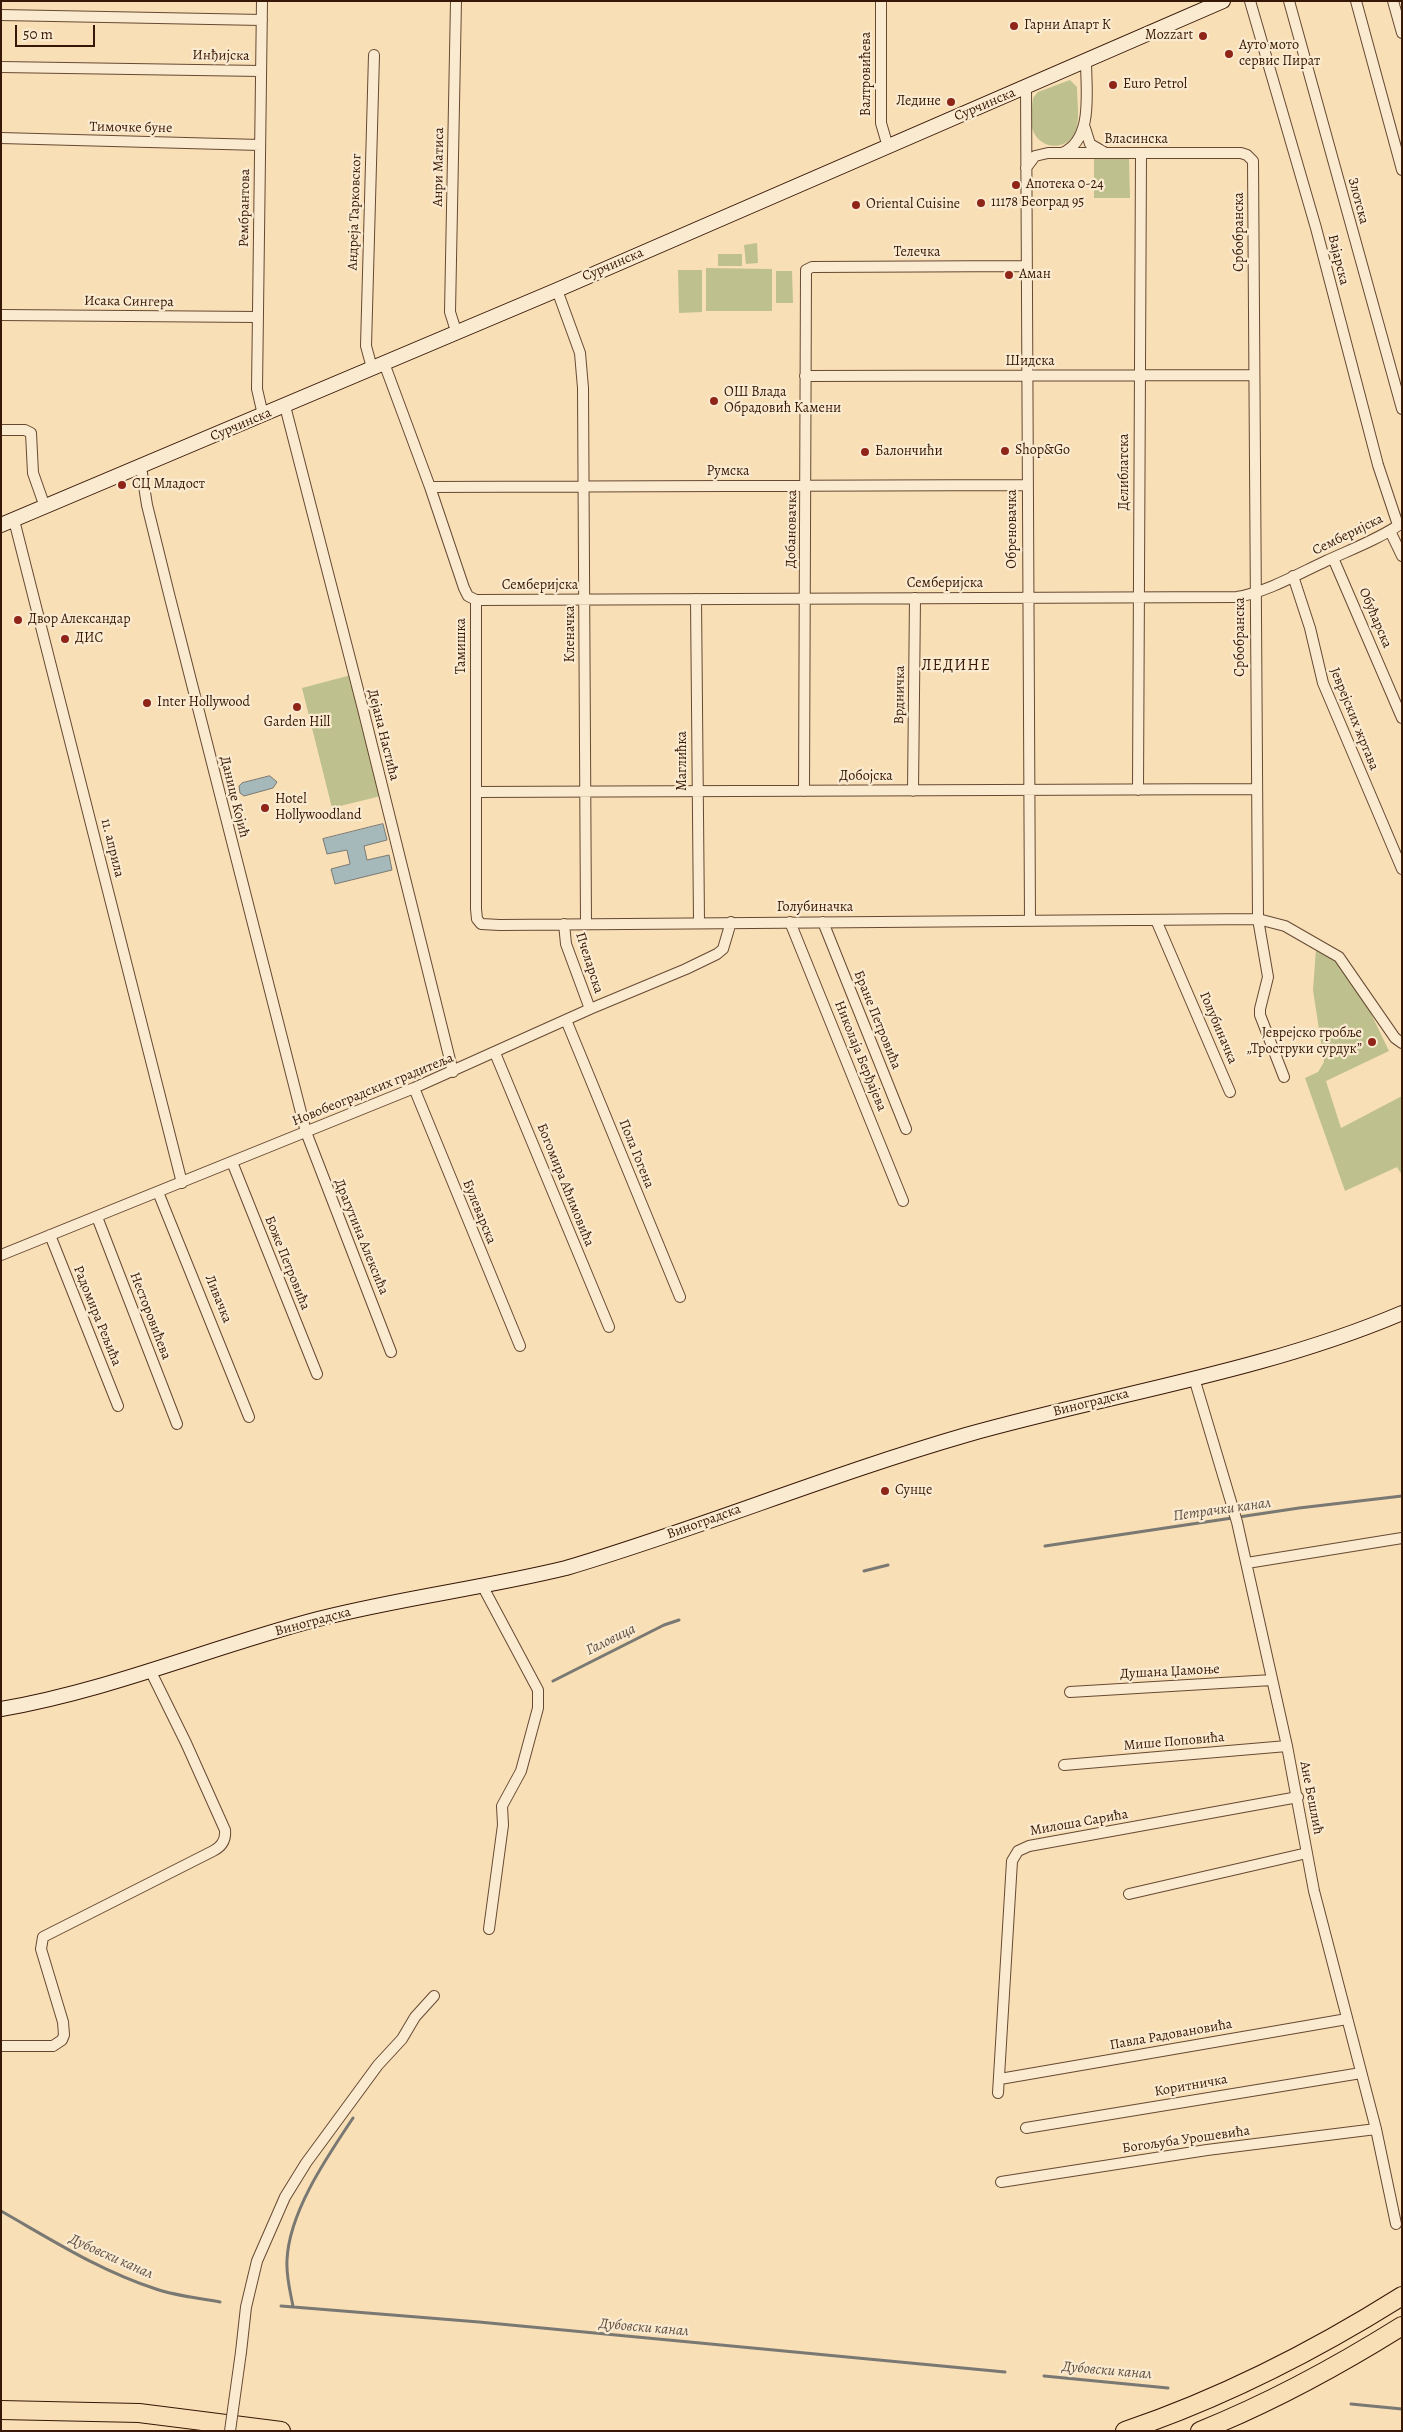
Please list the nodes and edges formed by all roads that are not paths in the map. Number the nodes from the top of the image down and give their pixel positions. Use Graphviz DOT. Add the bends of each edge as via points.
graph roads {
  1 [pos="262,1"];
  2 [pos="456,1"];
  3 [pos="881,1"];
  4 [pos="1223,1"];
  5 [pos="1250,1"];
  6 [pos="1288,1"];
  7 [pos="1356,1"];
  8 [pos="1393,1"];
  9 [pos="1,15"];
  10 [pos="262,20"];
  11 [pos="1402,33"];
  12 [pos="374,55"];
  13 [pos="1086,61"];
  14 [pos="1,67"];
  15 [pos="261,71"];
  16 [pos="1026,87"];
  17 [pos="1084,127"];
  18 [pos="1,138"];
  19 [pos="1026,138"];
  20 [pos="260,145"];
  21 [pos="888,147"];
  22 [pos="1048,153"];
  23 [pos="1062,153"];
  24 [pos="1107,153"];
  25 [pos="1141,154"];
  26 [pos="1251,158"];
  27 [pos="1026,168"];
  28 [pos="1402,170"];
  29 [pos="1026,266"];
  30 [pos="807,268"];
  31 [pos="557,290"];
  32 [pos="1,315"];
  33 [pos="257,317"];
  34 [pos="456,332"];
  35 [pos="378,365"];
  36 [pos="1139,375"];
  37 [pos="1254,375"];
  38 [pos="805,376"];
  39 [pos="1027,376"];
  40 [pos="285,406"];
  41 [pos="1402,409"];
  42 [pos="263,415"];
  43 [pos="1,430"];
  44 [pos="141,467"];
  45 [pos="806,485"];
  46 [pos="1027,485"];
  47 [pos="584,486"];
  48 [pos="430,487"];
  49 [pos="45,507"];
  50 [pos="8,522"];
  51 [pos="1397,526"];
  52 [pos="1402,556"];
  53 [pos="1333,558"];
  54 [pos="1293,576"];
  55 [pos="1255,592"];
  56 [pos="805,598"];
  57 [pos="915,598"];
  58 [pos="1027,598"];
  59 [pos="1139,598"];
  60 [pos="584,599"];
  61 [pos="696,599"];
  62 [pos="476,600"];
  63 [pos="1402,718"];
  64 [pos="1256,789"];
  65 [pos="1028,790"];
  66 [pos="1138,790"];
  67 [pos="585,791"];
  68 [pos="697,791"];
  69 [pos="804,791"];
  70 [pos="476,792"];
  71 [pos="913,792"];
  72 [pos="1402,869"];
  73 [pos="477,919"];
  74 [pos="1258,919"];
  75 [pos="1030,920"];
  76 [pos="1156,920"];
  77 [pos="699,922"];
  78 [pos="731,922"];
  79 [pos="790,922"];
  80 [pos="823,922"];
  81 [pos="586,923"];
  82 [pos="564,924"];
  83 [pos="590,1009"];
  84 [pos="566,1020"];
  85 [pos="1402,1043"];
  86 [pos="495,1053"];
  87 [pos="453,1072"];
  88 [pos="1284,1077"];
  89 [pos="414,1088"];
  90 [pos="1230,1092"];
  91 [pos="906,1129"];
  92 [pos="306,1132"];
  93 [pos="232,1162"];
  94 [pos="182,1183"];
  95 [pos="158,1192"];
  96 [pos="903,1201"];
  97 [pos="97,1217"];
  98 [pos="50,1235"];
  99 [pos="1,1255"];
  100 [pos="680,1298"];
  101 [pos="1402,1314"];
  102 [pos="610,1327"];
  103 [pos="520,1346"];
  104 [pos="391,1352"];
  105 [pos="317,1374"];
  106 [pos="1194,1378"];
  107 [pos="118,1406"];
  108 [pos="249,1417"];
  109 [pos="177,1424"];
  110 [pos="1402,1538"];
  111 [pos="1247,1563"];
  112 [pos="483,1587"];
  113 [pos="151,1672"];
  114 [pos="1272,1680"];
  115 [pos="1070,1692"];
  116 [pos="1,1709"];
  117 [pos="1287,1746"];
  118 [pos="1064,1765"];
  119 [pos="1298,1797"];
  120 [pos="1307,1853"];
  121 [pos="1129,1894"];
  122 [pos="489,1929"];
  123 [pos="434,1996"];
  124 [pos="1347,2018"];
  125 [pos="1,2046"];
  126 [pos="1361,2073"];
  127 [pos="1000,2078"];
  128 [pos="998,2093"];
  129 [pos="1026,2128"];
  130 [pos="1376,2129"];
  131 [pos="1001,2182"];
  132 [pos="1396,2224"];
  133 [pos="1402,2296"];
  134 [pos="1402,2326"];
  135 [pos="1,2410"];
  136 [pos="230,2431"];
  137 [pos="281,2431"];
  138 [pos="1125,2431"];
  139 [pos="1200,2431"];
  1 -- 10 [label="street, Рембрантова"];
  2 -- 34 [label="street, Анри Матиса" via="450,312"];
  3 -- 21 [label="street, Валтровићева" via="881,123"];
  4 -- 13 [label="street, Сурчинска"];
  5 -- 51 [label="street, Вајарска"];
  6 -- 41 [label="street, Злотска"];
  7 -- 28 [label="street"];
  8 -- 11 [label="street"];
  9 -- 10 [label="street"];
  10 -- 15 [label="street, Рембрантова"];
  12 -- 35 [label="street, Андреја Тарковског" via="366,346"];
  13 -- 16 [label="street, Сурчинска"];
  13 -- 17 [label="street"];
  14 -- 15 [label="street, Инђијска"];
  15 -- 20 [label="street, Рембрантова"];
  16 -- 19 [label="street, Обреновачка"];
  16 -- 21 [label="street, Сурчинска"];
  17 -- 23 [label="street" via="1078,142"];
  17 -- 24 [label="street" via="1090,144"];
  18 -- 20 [label="street, Тимочке буне"];
  19 -- 22 [label="street"];
  19 -- 27 [label="street, Обреновачка"];
  20 -- 33 [label="street, Рембрантова"];
  21 -- 31 [label="street, Сурчинска"];
  22 -- 23 [label="street, Власинска"];
  22 -- 27 [label="street" via="1035,156"];
  23 -- 24 [label="street, Власинска"];
  24 -- 25 [label="street, Власинска"];
  25 -- 26 [label="street, Власинска" via="1241,154"];
  25 -- 36 [label="street, Делиблатска"];
  26 -- 37 [label="street, Србобранска" via="1254,166"];
  27 -- 29 [label="street, Обреновачка"];
  29 -- 30 [label="street, Телечка"];
  29 -- 39 [label="street, Обреновачка"];
  30 -- 38 [label="street, Добановачка"];
  31 -- 34 [label="street, Сурчинска"];
  31 -- 47 [label="street, Кленачка" via="582,365"];
  32 -- 33 [label="street, Исака Сингера"];
  33 -- 42 [label="street, Рембрантова" via="257,389"];
  34 -- 35 [label="street, Сурчинска"];
  35 -- 40 [label="street, Сурчинска"];
  35 -- 48 [label="street, Тамишка"];
  36 -- 37 [label="street, Шидска"];
  36 -- 39 [label="street, Шидска"];
  36 -- 59 [label="street, Делиблатска"];
  37 -- 55 [label="street, Србобранска"];
  38 -- 39 [label="street, Шидска"];
  38 -- 45 [label="street, Добановачка"];
  39 -- 46 [label="street, Обреновачка"];
  40 -- 42 [label="street, Сурчинска"];
  40 -- 87 [label="street, Дејана Настића"];
  42 -- 44 [label="street, Сурчинска"];
  43 -- 49 [label="street" via="31,433 33,473"];
  44 -- 49 [label="street, Сурчинска"];
  44 -- 92 [label="street, Данице Којић" via="169,594"];
  45 -- 46 [label="street, Румска"];
  45 -- 47 [label="street, Румска"];
  45 -- 56 [label="street, Добановачка"];
  46 -- 58 [label="street, Обреновачка"];
  47 -- 48 [label="street, Румска"];
  47 -- 60 [label="street, Кленачка"];
  48 -- 62 [label="street, Тамишка" via="464,588 468,596"];
  49 -- 50 [label="street, Сурчинска"];
  50 -- 94 [label="street, 11. априла"];
  51 -- 52 [label="street, Вајарска"];
  51 -- 53 [label="street, Семберијска"];
  53 -- 54 [label="street, Семберијска"];
  53 -- 63 [label="street, Обућарска"];
  54 -- 55 [label="street, Семберијска"];
  54 -- 72 [label="street, Јеврејских жртава" via="1323,683"];
  55 -- 59 [label="street, Семберијска" via="1237,597"];
  55 -- 64 [label="street, Србобранска"];
  56 -- 57 [label="street, Семберијска"];
  56 -- 61 [label="street, Семберијска"];
  56 -- 69 [label="street, Добановачка"];
  57 -- 58 [label="street, Семберијска"];
  57 -- 71 [label="street, Врдничка"];
  58 -- 59 [label="street, Семберијска"];
  58 -- 65 [label="street, Обреновачка"];
  59 -- 66 [label="street, Делиблатска"];
  60 -- 61 [label="street, Семберијска"];
  60 -- 62 [label="street, Семберијска"];
  60 -- 67 [label="street, Кленачка"];
  61 -- 68 [label="street, Маглићка"];
  62 -- 70 [label="street, Тамишка"];
  64 -- 66 [label="street, Добојска"];
  64 -- 74 [label="street, Србобранска"];
  65 -- 66 [label="street, Добојска"];
  65 -- 71 [label="street, Добојска"];
  65 -- 75 [label="street, Обреновачка"];
  67 -- 68 [label="street, Добојска"];
  67 -- 70 [label="street, Добојска"];
  67 -- 81 [label="street, Кленачка"];
  68 -- 69 [label="street, Добојска"];
  68 -- 77 [label="street, Маглићка"];
  69 -- 71 [label="street, Добојска"];
  70 -- 73 [label="street, Тамишка"];
  73 -- 82 [label="street, Голубиначка" via="481,924 493,925"];
  74 -- 76 [label="street, Голубиначка"];
  74 -- 85 [label="street" via="1285,926 1339,957 1395,1038"];
  74 -- 88 [label="street, Србобранска" via="1268,977 1260,1015"];
  75 -- 76 [label="street, Голубиначка"];
  75 -- 80 [label="street, Голубиначка"];
  76 -- 90 [label="street, Голубиначка"];
  77 -- 78 [label="street, Голубиначка"];
  77 -- 81 [label="street, Голубиначка"];
  78 -- 79 [label="street, Голубиначка"];
  78 -- 83 [label="street, Новобеоградских градитеља" via="728,940 717,954"];
  79 -- 80 [label="street, Голубиначка"];
  79 -- 96 [label="street, Николаја Берђајева"];
  80 -- 91 [label="street, Бране Петровића"];
  81 -- 82 [label="street, Голубиначка"];
  82 -- 83 [label="street, Пчеларска" via="566,944"];
  83 -- 84 [label="street, Новобеоградских градитеља"];
  84 -- 86 [label="street, Новобеоградских градитеља"];
  84 -- 100 [label="street, Пола Гогена"];
  86 -- 87 [label="street, Новобеоградских градитеља"];
  86 -- 102 [label="street, Богомира Аћимовића"];
  87 -- 89 [label="street, Новобеоградских градитеља"];
  89 -- 92 [label="street, Новобеоградских градитеља"];
  89 -- 103 [label="street, Булеварска"];
  92 -- 93 [label="street, Новобеоградских градитеља"];
  92 -- 104 [label="street, Драгутина Алексића"];
  93 -- 94 [label="street, Новобеоградских градитеља"];
  93 -- 105 [label="street, Боже Петровића"];
  94 -- 95 [label="street, Новобеоградских градитеља"];
  95 -- 97 [label="street, Новобеоградских градитеља"];
  95 -- 108 [label="street, Ливачка"];
  97 -- 98 [label="street, Новобеоградских градитеља"];
  97 -- 109 [label="street, Несторовићева"];
  98 -- 99 [label="street, Новобеоградских градитеља"];
  98 -- 107 [label="street, Радомира Рељића"];
  101 -- 106 [label="street, Виноградска" via="1318,1344"];
  106 -- 111 [label="street, Ане Бешлић"];
  106 -- 112 [label="street, Виноградска" via="967,1435 616,1553"];
  110 -- 111 [label="street"];
  111 -- 114 [label="street, Ане Бешлић"];
  112 -- 113 [label="street, Виноградска" via="325,1618"];
  112 -- 122 [label="street" via="538,1690 538,1708 521,1771 502,1806 503,1825"];
  113 -- 116 [label="street, Виноградска"];
  113 -- 125 [label="street" via="225,1830 225,1838 216,1850 43,1937 41,1949 64,2035 53,2046"];
  114 -- 115 [label="street, Душана Џамоње"];
  114 -- 117 [label="street, Ане Бешлић"];
  117 -- 118 [label="street, Мише Поповића"];
  117 -- 119 [label="street, Ане Бешлић"];
  119 -- 120 [label="street, Ане Бешлић"];
  119 -- 127 [label="street, Милоша Сарића" via="1018,1850 1012,1861"];
  120 -- 121 [label="street"];
  120 -- 124 [label="street, Ане Бешлић"];
  123 -- 136 [label="street, bridge" via="378,2065 285,2197 257,2261 246,2307"];
  124 -- 126 [label="street, Ане Бешлић"];
  124 -- 127 [label="street, Павла Радовановића"];
  126 -- 129 [label="street, Коритничка"];
  126 -- 130 [label="street, Ане Бешлић"];
  127 -- 128 [label="street, Милоша Сарића"];
  130 -- 131 [label="street, Богољуба Урошевића" via="1207,2150"];
  130 -- 132 [label="street, Ане Бешлић"];
  133 -- 138 [label="highway" via="1262,2376"];
  134 -- 139 [label="highway" via="1330,2369"];
  135 -- 137 [label="highway" via="139,2413"];
}
